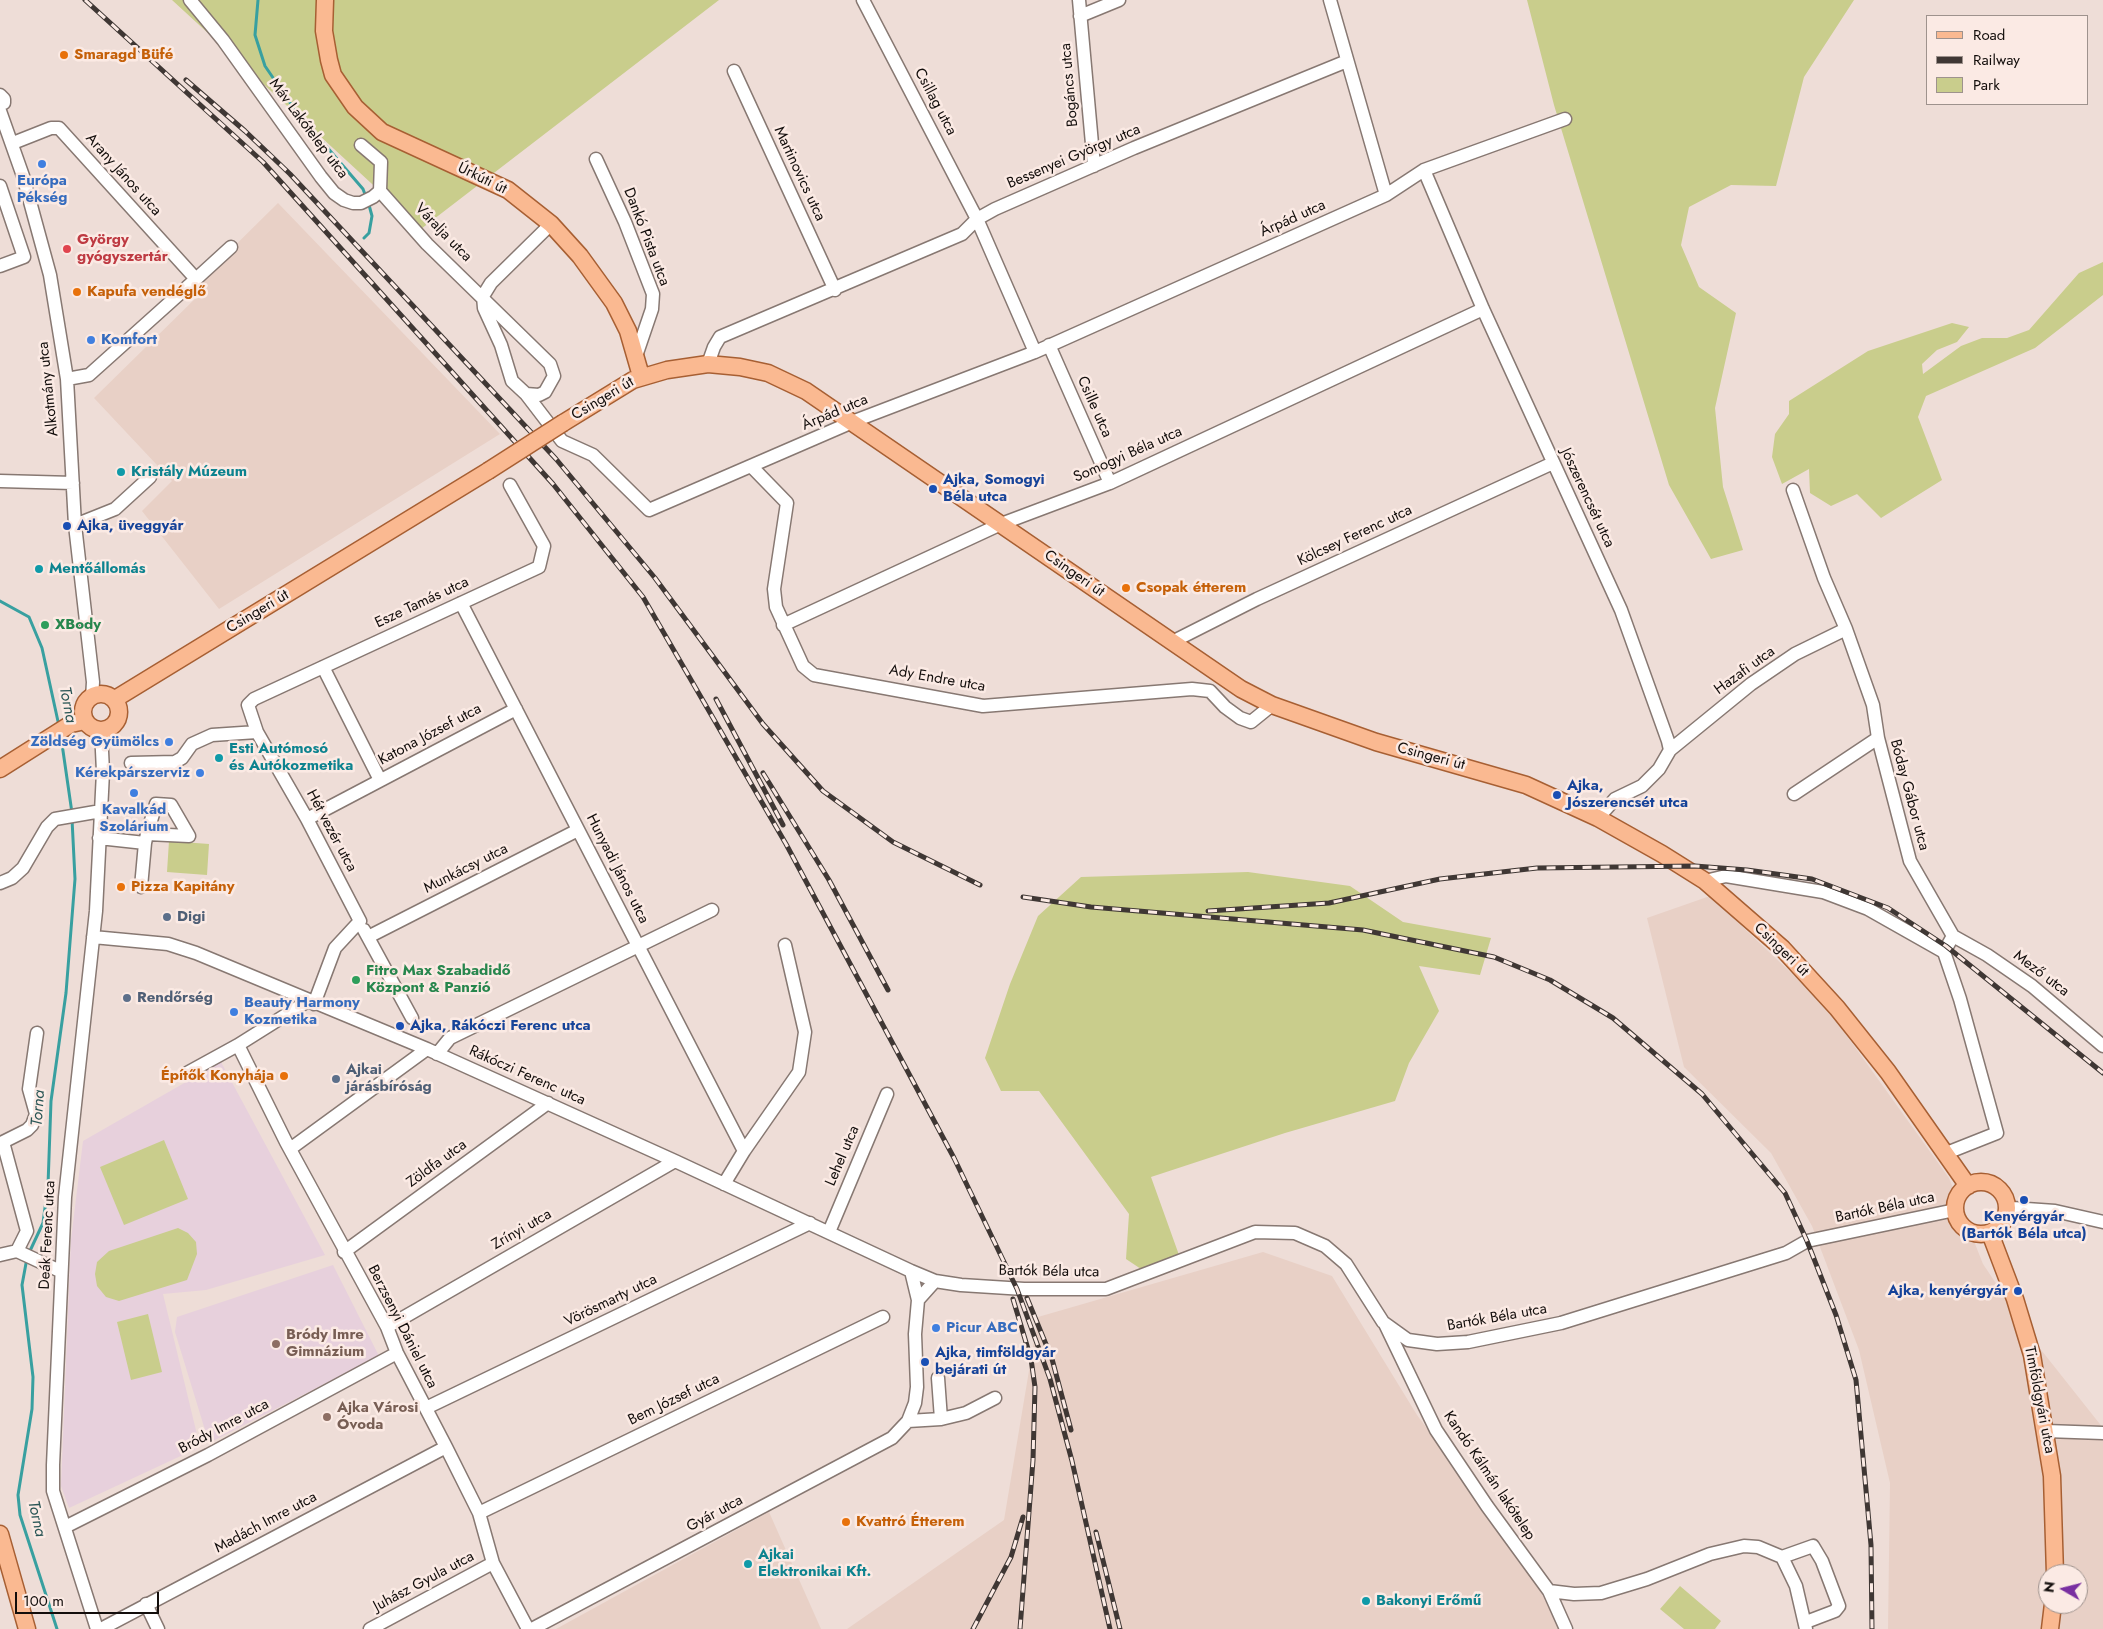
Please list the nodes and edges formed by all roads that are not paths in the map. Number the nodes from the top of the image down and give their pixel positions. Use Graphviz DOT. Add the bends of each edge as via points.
graph roads {
  1 [pos="190,0"];
  2 [pos="325,0"];
  3 [pos="863,0"];
  4 [pos="1079,0"];
  5 [pos="1119,0"];
  6 [pos="1330,0"];
  7 [pos="1080,16"];
  8 [pos="1348,61"];
  9 [pos="734,71"];
  10 [pos="1,103"];
  11 [pos="1565,119"];
  12 [pos="13,143"];
  13 [pos="361,145"];
  14 [pos="596,159"];
  15 [pos="1094,166"];
  16 [pos="1424,170"];
  17 [pos="0,186"];
  18 [pos="380,191"];
  19 [pos="1386,196"];
  20 [pos="978,219"];
  21 [pos="551,224"];
  22 [pos="230,247"];
  23 [pos="43,251"];
  24 [pos="24,257"];
  25 [pos="0,266"];
  26 [pos="196,279"];
  27 [pos="835,290"];
  28 [pos="483,296"];
  29 [pos="1483,309"];
  30 [pos="1049,345"];
  31 [pos="1035,352"];
  32 [pos="636,356"];
  33 [pos="708,364"];
  34 [pos="641,376"];
  35 [pos="67,379"];
  36 [pos="526,394"];
  37 [pos="852,423"];
  38 [pos="1554,463"];
  39 [pos="752,467"];
  40 [pos="150,477"];
  41 [pos="0,481"];
  42 [pos="73,483"];
  43 [pos="1110,483"];
  44 [pos="510,485"];
  45 [pos="1793,490"];
  46 [pos="1001,524"];
  47 [pos="75,525"];
  48 [pos="461,603"];
  49 [pos="783,625"];
  50 [pos="1846,629"];
  51 [pos="1172,642"];
  52 [pos="323,667"];
  53 [pos="92,698"];
  54 [pos="115,699"];
  55 [pos="1272,705"];
  56 [pos="516,709"];
  57 [pos="250,716"];
  58 [pos="78,723"];
  59 [pos="101,730"];
  60 [pos="257,732"];
  61 [pos="1878,738"];
  62 [pos="1670,750"];
  63 [pos="132,763"];
  64 [pos="0,769"];
  65 [pos="380,780"];
  66 [pos="1794,794"];
  67 [pos="101,812"];
  68 [pos="1598,818"];
  69 [pos="306,819"];
  70 [pos="578,830"];
  71 [pos="100,838"];
  72 [pos="1705,881"];
  73 [pos="0,883"];
  74 [pos="141,887"];
  75 [pos="712,910"];
  76 [pos="360,921"];
  77 [pos="1953,936"];
  78 [pos="368,937"];
  79 [pos="93,938"];
  80 [pos="785,945"];
  81 [pos="639,946"];
  82 [pos="1944,952"];
  83 [pos="311,1002"];
  84 [pos="412,1018"];
  85 [pos="37,1033"];
  86 [pos="238,1044"];
  87 [pos="2103,1046"];
  88 [pos="432,1052"];
  89 [pos="187,1073"];
  90 [pos="887,1094"];
  91 [pos="548,1103"];
  92 [pos="1,1143"];
  93 [pos="290,1149"];
  94 [pos="744,1151"];
  95 [pos="1944,1154"];
  96 [pos="675,1161"];
  97 [pos="724,1184"];
  98 [pos="1968,1186"];
  99 [pos="2007,1206"];
  100 [pos="1955,1210"];
  101 [pos="2103,1222"];
  102 [pos="810,1223"];
  103 [pos="829,1232"];
  104 [pos="1990,1233"];
  105 [pos="344,1252"];
  106 [pos="19,1253"];
  107 [pos="0,1255"];
  108 [pos="60,1271"];
  109 [pos="911,1271"];
  110 [pos="935,1281"];
  111 [pos="918,1300"];
  112 [pos="883,1317"];
  113 [pos="1384,1322"];
  114 [pos="386,1327"];
  115 [pos="397,1353"];
  116 [pos="938,1378"];
  117 [pos="995,1398"];
  118 [pos="426,1408"];
  119 [pos="941,1419"];
  120 [pos="908,1421"];
  121 [pos="2046,1431"];
  122 [pos="2103,1433"];
  123 [pos="446,1447"];
  124 [pos="479,1513"];
  125 [pos="65,1527"];
  126 [pos="0,1534"];
  127 [pos="1782,1557"];
  128 [pos="493,1563"];
  129 [pos="2055,1564"];
  130 [pos="1549,1590"];
  131 [pos="146,1604"];
  132 [pos="2052,1614"];
  133 [pos="1806,1626"];
  134 [pos="27,1629"];
  135 [pos="99,1629"];
  136 [pos="158,1629"];
  137 [pos="370,1629"];
  138 [pos="530,1629"];
  139 [pos="1566,1629"];
  140 [pos="2050,1629"];
  1 -- 18 [label="street, Máv Lakótelep utca" via="223,40 334,193 344,200 361,203"];
  2 -- 21 [label="main road, Úrkúti út" via="325,44 333,75 362,114 382,132 400,142 508,190"];
  3 -- 20 [label="street, Csillag utca"];
  4 -- 7 [label="street, Bogáncs utca"];
  5 -- 7 [label="street"];
  6 -- 8 [label="street"];
  7 -- 15 [label="street, Bogáncs utca"];
  8 -- 15 [label="street, Bessenyei György utca"];
  8 -- 19 [label="street"];
  9 -- 27 [label="street, Martinovics utca"];
  10 -- 12 [label="street, Alkotmány utca"];
  11 -- 16 [label="street, Árpád utca"];
  12 -- 23 [label="street, Alkotmány utca"];
  12 -- 26 [label="street, Arany János utca" via="59,128"];
  13 -- 18 [label="street" via="380,162"];
  14 -- 32 [label="street, Dankó Pista utca" via="629,231 652,294 652,309"];
  15 -- 20 [label="street, Bessenyei György utca"];
  16 -- 19 [label="street, Árpád utca"];
  16 -- 29 [label="street, Jószerencsét utca"];
  17 -- 24 [label="street"];
  18 -- 28 [label="street, Váralja utca" via="428,244"];
  19 -- 30 [label="street, Árpád utca"];
  20 -- 27 [label="street, Bessenyei György utca" via="962,234"];
  20 -- 31 [label="street"];
  21 -- 28 [label="street" via="491,283"];
  21 -- 32 [label="main road, Úrkúti út" via="580,256 614,303"];
  22 -- 26 [label="street"];
  23 -- 24 [label="street"];
  23 -- 35 [label="street, Alkotmány utca"];
  24 -- 25 [label="street"];
  26 -- 35 [label="street" via="89,375"];
  27 -- 33 [label="street, Bessenyei György utca" via="720,337"];
  28 -- 36 [label="street" via="484,308 501,345 512,382"];
  28 -- 36 [label="street, Váralja utca" via="550,364 554,376 545,392"];
  29 -- 38 [label="street, Jószerencsét utca"];
  29 -- 43 [label="street, Somogyi Béla utca"];
  30 -- 31 [label="street, Árpád utca"];
  30 -- 43 [label="street, Csille utca"];
  31 -- 37 [label="street, Árpád utca"];
  32 -- 34 [label="main road, Úrkúti út"];
  33 -- 34 [label="main road, Csingeri út"];
  33 -- 37 [label="main road, Csingeri út" via="768,373 806,391"];
  34 -- 54 [label="main road, Csingeri út, bridge"];
  35 -- 42 [label="street, Alkotmány utca"];
  36 -- 39 [label="street, Árpád utca" via="562,441 593,456 649,510"];
  37 -- 39 [label="street, Árpád utca"];
  37 -- 46 [label="main road, Csingeri út"];
  38 -- 51 [label="street, Kölcsey Ferenc utca" via="1257,599"];
  38 -- 62 [label="street, Jószerencsét utca" via="1621,610"];
  39 -- 49 [label="street, Ady Endre utca" via="787,503 774,589"];
  40 -- 47 [label="street" via="115,509"];
  41 -- 42 [label="street"];
  42 -- 47 [label="street, Alkotmány utca"];
  43 -- 46 [label="street, Somogyi Béla utca"];
  44 -- 48 [label="street, Esze Tamás utca" via="544,546 539,567"];
  45 -- 50 [label="street, Bóday Gábor utca"];
  46 -- 49 [label="street, Somogyi Béla utca"];
  46 -- 51 [label="main road, Csingeri út"];
  47 -- 53 [label="street, Alkotmány utca" via="93,682"];
  48 -- 52 [label="street, Esze Tamás utca"];
  48 -- 56 [label="street, Hunyadi János utca"];
  49 -- 55 [label="street, Ady Endre utca" via="803,666 814,675 949,701 983,706 1192,689 1210,691 1225,707 1251,722"];
  50 -- 61 [label="street, Bóday Gábor utca" via="1872,705"];
  50 -- 62 [label="street, Hazafi utca" via="1795,654 1751,684"];
  51 -- 55 [label="main road, Csingeri út" via="1241,689"];
  52 -- 57 [label="street, Esze Tamás utca" via="254,699 248,705"];
  52 -- 65 [label="street"];
  53 -- 54 [label="main road" via="106,693"];
  53 -- 58 [label="main road"];
  54 -- 59 [label="main road" via="119,707 117,718 111,726"];
  55 -- 68 [label="main road, Csingeri út" via="1376,742 1526,784"];
  56 -- 65 [label="street, Katona József utca"];
  56 -- 70 [label="street, Hunyadi János utca"];
  57 -- 60 [label="street, Hét vezér utca"];
  58 -- 59 [label="main road"];
  58 -- 64 [label="main road"];
  59 -- 67 [label="street, Deák Ferenc utca"];
  60 -- 63 [label="street" via="212,735 192,744 175,762"];
  60 -- 69 [label="street, Hét vezér utca"];
  61 -- 66 [label="street"];
  61 -- 77 [label="street, Bóday Gábor utca" via="1910,861"];
  62 -- 68 [label="street" via="1659,769 1642,786 1615,799"];
  65 -- 69 [label="street, Katona József utca"];
  67 -- 71 [label="street, Deák Ferenc utca"];
  67 -- 73 [label="street" via="55,819 47,826 23,868"];
  68 -- 72 [label="main road, Csingeri út"];
  69 -- 76 [label="street, Hét vezér utca"];
  70 -- 78 [label="street, Munkácsy utca"];
  70 -- 81 [label="street, Hunyadi János utca"];
  71 -- 74 [label="street" via="146,838"];
  71 -- 79 [label="street, Deák Ferenc utca"];
  72 -- 82 [label="street" via="1726,876 1823,892 1868,910"];
  72 -- 95 [label="main road, Csingeri út" via="1782,948 1837,1008 1888,1072"];
  75 -- 81 [label="street"];
  76 -- 78 [label="street, Hét vezér utca"];
  76 -- 83 [label="street" via="335,948"];
  77 -- 82 [label="street"];
  77 -- 87 [label="street, Mező utca" via="2032,986"];
  78 -- 84 [label="street, Hét vezér utca"];
  79 -- 83 [label="street, Rákóczi Ferenc utca" via="168,944"];
  79 -- 108 [label="street, Deák Ferenc utca"];
  80 -- 94 [label="street" via="805,1032 799,1072"];
  81 -- 88 [label="street" via="450,1038"];
  81 -- 94 [label="street, Hunyadi János utca"];
  82 -- 95 [label="street" via="1997,1133"];
  83 -- 86 [label="street"];
  83 -- 88 [label="street, Rákóczi Ferenc utca"];
  85 -- 92 [label="street" via="29,1089 36,1114 27,1130"];
  86 -- 89 [label="street"];
  86 -- 93 [label="street, Berzsenyi Dániel utca"];
  88 -- 91 [label="street, Rákóczi Ferenc utca"];
  88 -- 93 [label="street"];
  90 -- 103 [label="street, Lehel utca"];
  91 -- 96 [label="street, Rákóczi Ferenc utca"];
  91 -- 105 [label="street, Zöldfa utca"];
  92 -- 106 [label="street" via="27,1231"];
  93 -- 105 [label="street, Berzsenyi Dániel utca"];
  94 -- 97 [label="street"];
  95 -- 98 [label="main road, Csingeri út"];
  96 -- 97 [label="street, Rákóczi Ferenc utca"];
  96 -- 114 [label="street, Zrínyi utca"];
  97 -- 102 [label="street, Rákóczi Ferenc utca"];
  98 -- 99 [label="main road" via="1980,1182 1993,1185 2003,1193"];
  98 -- 100 [label="main road" via="1958,1196"];
  99 -- 101 [label="street"];
  99 -- 104 [label="main road" via="2001,1225"];
  100 -- 104 [label="main road" via="1961,1225 1967,1230"];
  100 -- 113 [label="street, Bartók Béla utca" via="1807,1241 1786,1253 1580,1318 1510,1334 1437,1344 1408,1340"];
  102 -- 103 [label="street, Rákóczi Ferenc utca"];
  102 -- 118 [label="street, Vörösmarty utca"];
  103 -- 109 [label="street, Rákóczi Ferenc utca"];
  104 -- 121 [label="main road, Timföldgyári utca" via="2032,1355"];
  105 -- 114 [label="street, Berzsenyi Dániel utca"];
  106 -- 107 [label="street"];
  106 -- 108 [label="street"];
  108 -- 125 [label="street, Deák Ferenc utca" via="53,1491"];
  109 -- 110 [label="street, Rákóczi Ferenc utca"];
  109 -- 111 [label="street, Gyár utca"];
  110 -- 111 [label="street"];
  110 -- 113 [label="street, Bartók Béla utca" via="1010,1289 1106,1289 1255,1232 1295,1233 1325,1246 1346,1264"];
  111 -- 120 [label="street, Gyár utca" via="915,1334 917,1387"];
  112 -- 124 [label="street, Bem József utca"];
  113 -- 130 [label="street, Kandó Kálmán lakótelep" via="1436,1430"];
  114 -- 115 [label="street, Berzsenyi Dániel utca"];
  115 -- 118 [label="street, Berzsenyi Dániel utca"];
  115 -- 125 [label="street, Bródy Imre utca" via="208,1455"];
  116 -- 119 [label="street"];
  117 -- 119 [label="street" via="966,1412"];
  118 -- 123 [label="street, Berzsenyi Dániel utca"];
  119 -- 120 [label="street"];
  120 -- 138 [label="street, Gyár utca" via="892,1438"];
  121 -- 122 [label="street"];
  121 -- 129 [label="main road, Timföldgyári utca" via="2052,1476"];
  123 -- 124 [label="street, Berzsenyi Dániel utca"];
  123 -- 131 [label="street, Madách Imre utca"];
  124 -- 128 [label="street, Berzsenyi Dániel utca"];
  125 -- 135 [label="street, Deák Ferenc utca"];
  126 -- 134 [label="main road"];
  127 -- 130 [label="street" via="1758,1547 1744,1546 1710,1554 1647,1579 1601,1592 1574,1594"];
  127 -- 133 [label="street" via="1796,1586"];
  127 -- 133 [label="street" via="1813,1546 1839,1606"];
  128 -- 137 [label="street, Juhász Gyula utca"];
  128 -- 138 [label="street, Berzsenyi Dániel utca"];
  130 -- 139 [label="street, Kandó Kálmán lakótelep"];
  131 -- 135 [label="street, Madách Imre utca"];
  131 -- 136 [label="street"];
  132 -- 140 [label="main road"];
}
